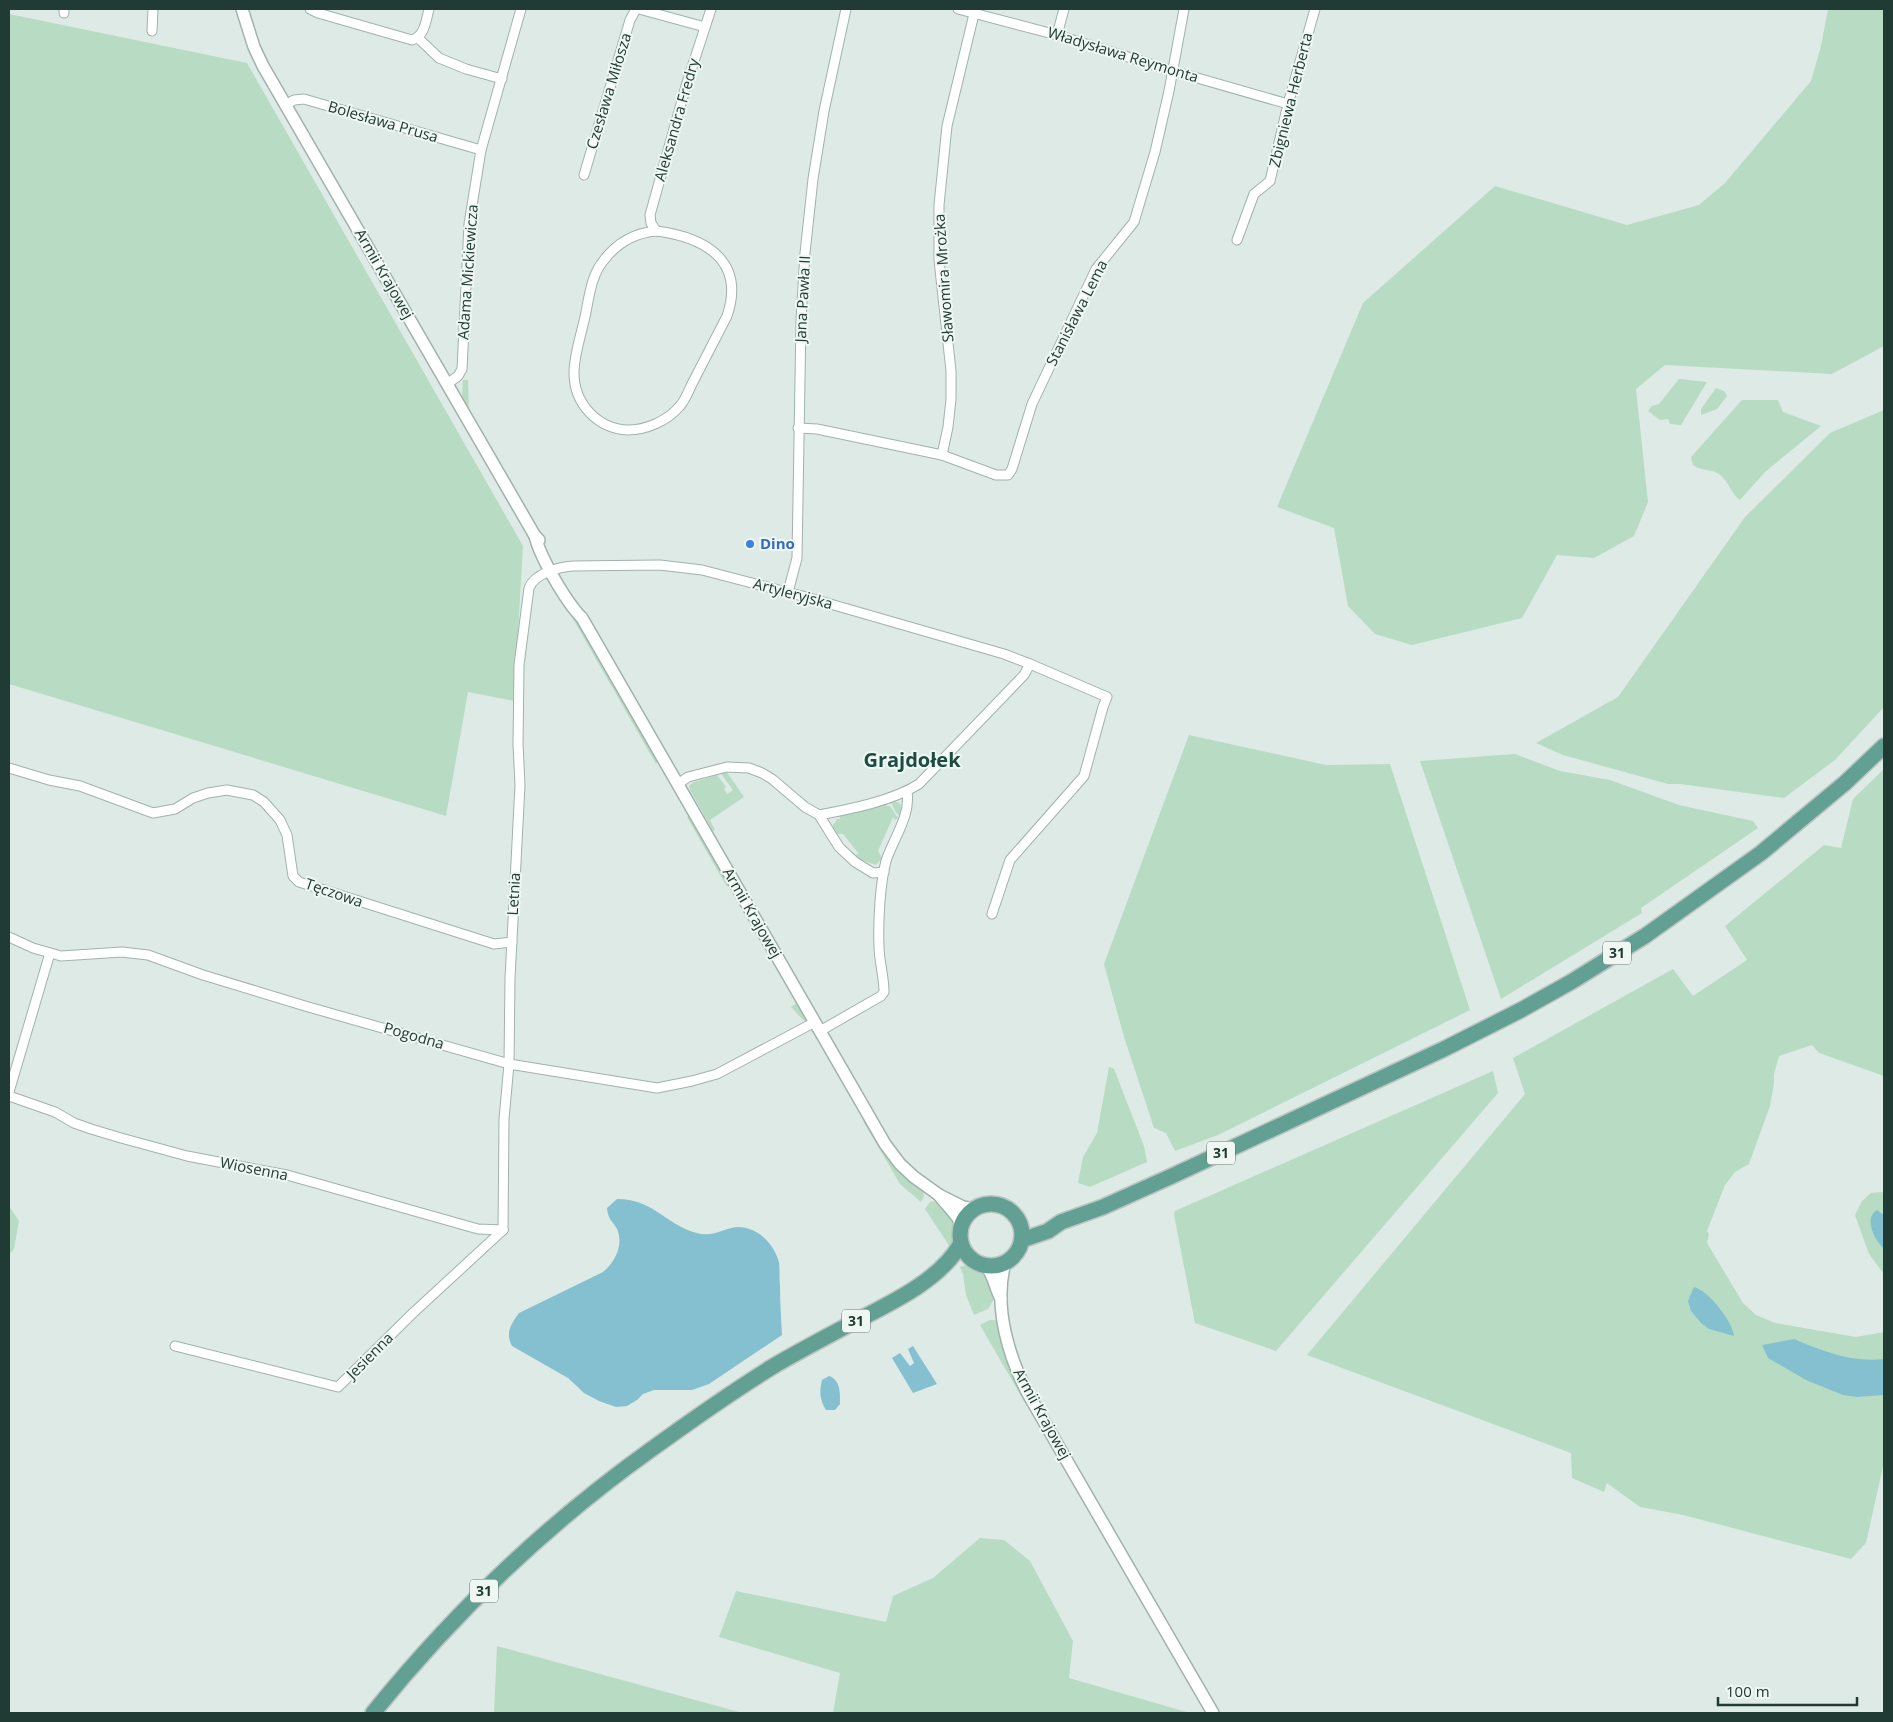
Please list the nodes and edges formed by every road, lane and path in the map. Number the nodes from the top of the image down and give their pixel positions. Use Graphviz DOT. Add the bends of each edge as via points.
graph roads {
  1 [pos="153,9"];
  2 [pos="242,9"];
  3 [pos="310,9"];
  4 [pos="429,9"];
  5 [pos="521,9"];
  6 [pos="637,9"];
  7 [pos="711,9"];
  8 [pos="846,9"];
  9 [pos="958,9"];
  10 [pos="1064,9"];
  11 [pos="1184,9"];
  12 [pos="1315,9"];
  13 [pos="974,14"];
  14 [pos="705,27"];
  15 [pos="152,31"];
  16 [pos="1057,35"];
  17 [pos="418,38"];
  18 [pos="1172,71"];
  19 [pos="502,80"];
  20 [pos="1288,104"];
  21 [pos="285,105"];
  22 [pos="481,150"];
  23 [pos="584,175"];
  24 [pos="656,231"];
  25 [pos="1237,240"];
  26 [pos="447,384"];
  27 [pos="798,428"];
  28 [pos="942,455"];
  29 [pos="555,570"];
  30 [pos="788,592"];
  31 [pos="1030,664"];
  32 [pos="1884,746"];
  33 [pos="9,768"];
  34 [pos="678,784"];
  35 [pos="907,792"];
  36 [pos="819,815"];
  37 [pos="884,872"];
  38 [pos="992,914"];
  39 [pos="9,937"];
  40 [pos="512,942"];
  41 [pos="50,953"];
  42 [pos="817,1026"];
  43 [pos="509,1064"];
  44 [pos="9,1092"];
  45 [pos="9,1096"];
  46 [pos="939,1195"];
  47 [pos="975,1209"];
  48 [pos="1019,1221"];
  49 [pos="1061,1222"];
  50 [pos="962,1225"];
  51 [pos="502,1230"];
  52 [pos="1022,1240"];
  53 [pos="962,1243"];
  54 [pos="979,1263"];
  55 [pos="1005,1263"];
  56 [pos="939,1271"];
  57 [pos="1001,1299"];
  58 [pos="175,1346"];
  59 [pos="374,1713"];
  60 [pos="1213,1713"];
  1 -- 15 [label="street"];
  2 -- 21 [label="street, Armii Krajowej" via="257,54"];
  3 -- 17 [label="street" via="406,39"];
  4 -- 17 [label="street"];
  5 -- 19 [label="street, Adama Mickiewicza"];
  6 -- 14 [label="street, Czesława Miłosza"];
  6 -- 23 [label="street, Czesława Miłosza" via="630,20"];
  7 -- 14 [label="street, Aleksandra Fredry"];
  8 -- 27 [label="street, Jana Pawła II" via="813,178 802,300"];
  9 -- 13 [label="street, Władysława Reymonta"];
  10 -- 16 [label="street"];
  11 -- 18 [label="street, Stanisława Lema"];
  12 -- 20 [label="street, Zbigniewa Herberta"];
  13 -- 16 [label="street, Władysława Reymonta"];
  13 -- 28 [label="street, Sławomira Mrożka" via="947,126 939,205 939,260 951,372 948,427"];
  14 -- 24 [label="street, Aleksandra Fredry" via="650,215"];
  16 -- 18 [label="street, Władysława Reymonta"];
  17 -- 19 [label="street" via="446,62"];
  18 -- 20 [label="street, Władysława Reymonta"];
  18 -- 28 [label="street, Stanisława Lema" via="1155,152 1134,222 1096,269 1032,404 1008,475 996,475"];
  19 -- 22 [label="street, Adama Mickiewicza"];
  20 -- 25 [label="street, Zbigniewa Herberta" via="1270,181 1254,194"];
  21 -- 22 [label="street, Bolesława Prusa" via="304,99"];
  21 -- 26 [label="street, Armii Krajowej"];
  22 -- 26 [label="street, Adama Mickiewicza" via="469,224 463,366 458,376"];
  24 -- 24 [label="street" via="627,240 609,254 598,269 575,361 576,389 588,412 596,420 618,430 639,430 654,425 680,407 731,303 730,276 719,255 695,241"];
  26 -- 29 [label="street, Armii Krajowej" via="535,536 538,549"];
  27 -- 28 [label="street" via="817,429"];
  27 -- 30 [label="street, Jana Pawła II" via="797,558"];
  29 -- 30 [label="street, Artyleryjska" via="573,566 660,565 702,570"];
  29 -- 34 [label="street, Armii Krajowej" via="579,606 582,618"];
  29 -- 40 [label="street, Letnia" via="535,580 529,588 519,664 520,785"];
  30 -- 31 [label="street, Artyleryjska"];
  31 -- 35 [label="street" via="1024,676 936,768"];
  31 -- 38 [label="street, Artyleryjska" via="1107,698 1084,776 1010,860"];
  32 -- 49 [label="main road, 31" via="1761,853 1645,936 1571,982 1444,1049 1103,1207"];
  33 -- 40 [label="street, Tęczowa" via="80,786 153,813 174,809 208,793 227,790 253,795 280,820 287,835 293,876 299,882 494,944"];
  34 -- 36 [label="street" via="688,777 727,766 749,768 772,779"];
  34 -- 42 [label="street, Armii Krajowej"];
  35 -- 36 [label="street"];
  35 -- 37 [label="street" via="906,809"];
  36 -- 37 [label="street" via="839,847 855,862 873,874"];
  37 -- 42 [label="street" via="879,939 884,992"];
  39 -- 41 [label="street, Pogodna"];
  40 -- 43 [label="street, Letnia"];
  41 -- 43 [label="street, Pogodna" via="61,956 122,952 148,955 305,1006"];
  41 -- 44 [label="street"];
  42 -- 43 [label="street, Pogodna" via="717,1074 657,1088"];
  42 -- 46 [label="street, Armii Krajowej" via="892,1155"];
  43 -- 51 [label="street, Letnia" via="504,1119"];
  45 -- 51 [label="street, Wiosenna" via="121,1138 188,1156 287,1175 478,1229"];
  46 -- 47 [label="street, Armii Krajowej"];
  46 -- 50 [label="street, Armii Krajowej"];
  47 -- 48 [label="main road" via="989,1204 999,1205 1012,1212"];
  47 -- 50 [label="main road"];
  48 -- 49 [label="main road, 31" via="1036,1224"];
  48 -- 52 [label="main road"];
  49 -- 52 [label="main road, 31"];
  50 -- 53 [label="main road"];
  51 -- 58 [label="street, Jesienna" via="338,1387"];
  52 -- 55 [label="main road" via="1016,1254"];
  53 -- 54 [label="main road" via="967,1254"];
  53 -- 56 [label="main road, 31"];
  54 -- 55 [label="main road, 31" via="992,1266"];
  54 -- 56 [label="main road, 31" via="967,1260"];
  54 -- 57 [label="street, Armii Krajowej" via="990,1271"];
  55 -- 57 [label="street, Armii Krajowej"];
  56 -- 59 [label="main road, 31" via="887,1305 772,1368 705,1411 607,1482 497,1577 419,1659"];
  57 -- 60 [label="street, Armii Krajowej" via="1008,1344 1016,1369"];
}
